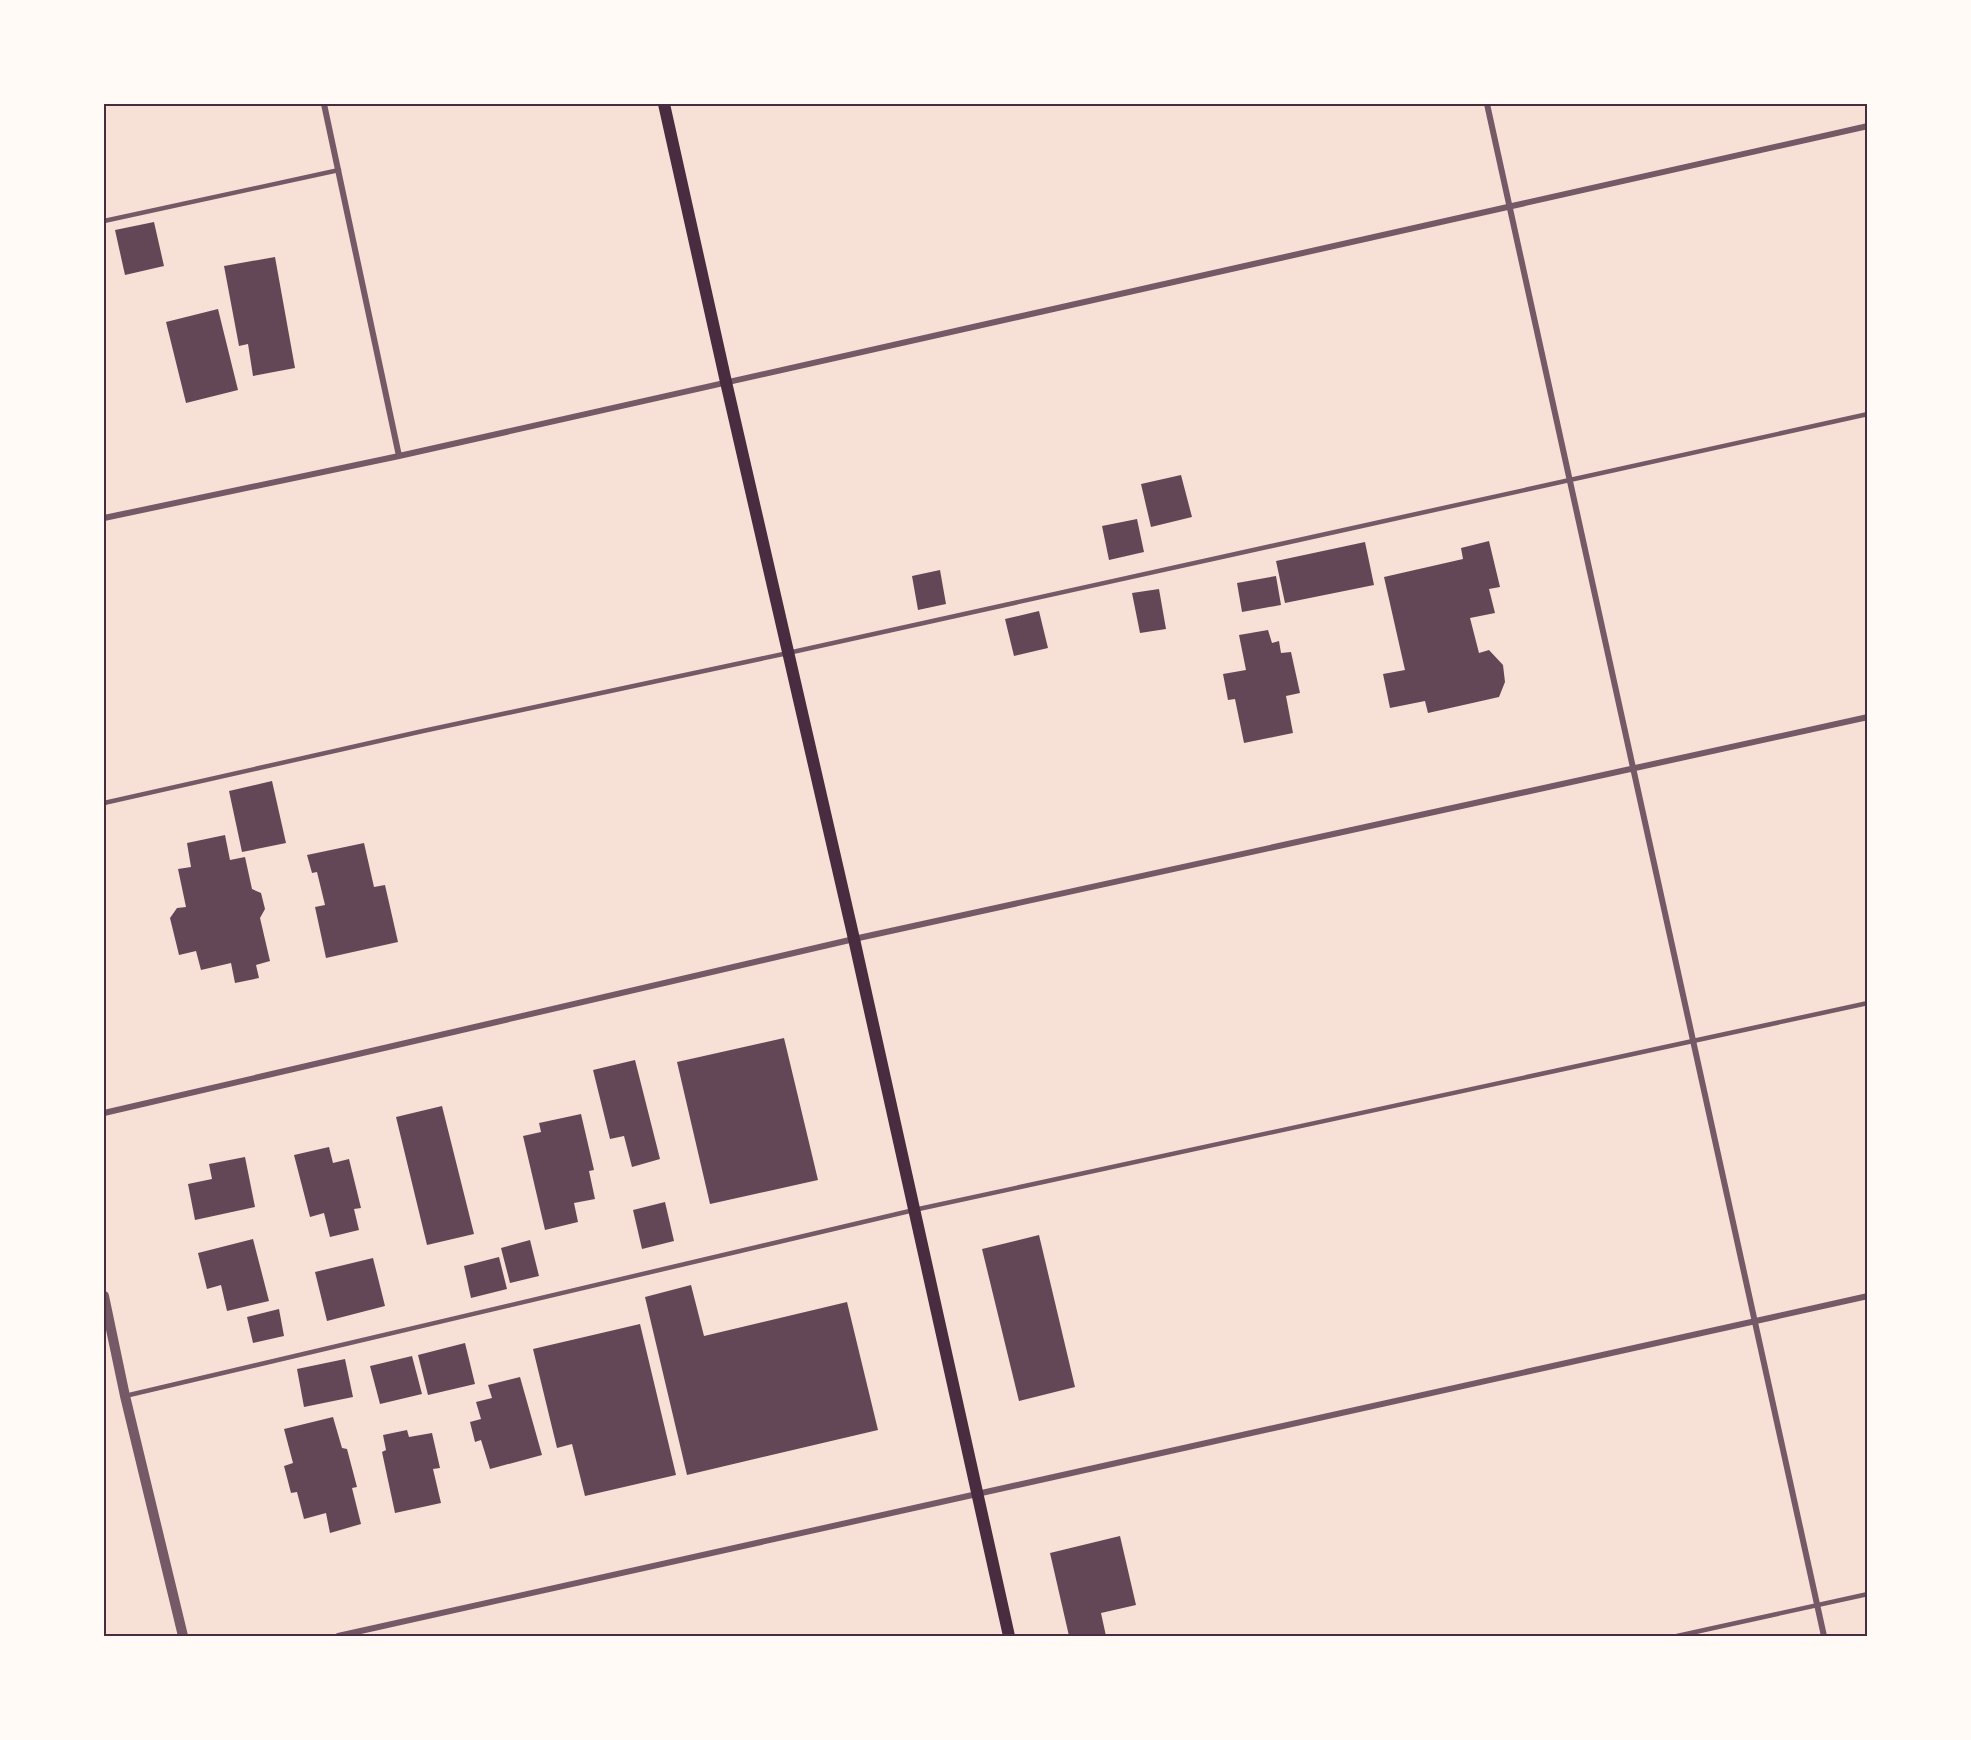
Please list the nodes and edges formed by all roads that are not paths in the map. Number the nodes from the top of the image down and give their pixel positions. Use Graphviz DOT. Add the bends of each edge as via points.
graph roads {
  1 [pos="324,104"];
  2 [pos="664,104"];
  3 [pos="1487,104"];
  4 [pos="1868,126"];
  5 [pos="339,170"];
  6 [pos="1510,206"];
  7 [pos="104,221"];
  8 [pos="726,382"];
  9 [pos="1868,414"];
  10 [pos="399,456"];
  11 [pos="1570,480"];
  12 [pos="104,518"];
  13 [pos="788,653"];
  14 [pos="1868,717"];
  15 [pos="1633,770"];
  16 [pos="104,803"];
  17 [pos="854,939"];
  18 [pos="1868,1003"];
  19 [pos="1692,1042"];
  20 [pos="104,1113"];
  21 [pos="914,1210"];
  22 [pos="104,1296"];
  23 [pos="1868,1296"];
  24 [pos="1753,1322"];
  25 [pos="125,1396"];
  26 [pos="978,1495"];
  27 [pos="1868,1593"];
  28 [pos="1817,1605"];
  29 [pos="183,1636"];
  30 [pos="338,1636"];
  31 [pos="1009,1636"];
  32 [pos="1677,1636"];
  33 [pos="1824,1636"];
  1 -- 5 [label="street"];
  2 -- 8 [label="main road"];
  3 -- 6 [label="street"];
  4 -- 6 [label="street"];
  5 -- 7 [label="lane"];
  5 -- 10 [label="street"];
  6 -- 8 [label="street"];
  6 -- 11 [label="street"];
  8 -- 10 [label="street"];
  8 -- 13 [label="main road"];
  9 -- 11 [label="lane"];
  10 -- 12 [label="street"];
  11 -- 13 [label="lane"];
  11 -- 15 [label="street"];
  13 -- 16 [label="lane"];
  13 -- 17 [label="main road"];
  14 -- 15 [label="street"];
  15 -- 17 [label="street"];
  15 -- 19 [label="street"];
  17 -- 20 [label="street"];
  17 -- 21 [label="main road"];
  18 -- 19 [label="lane"];
  19 -- 21 [label="lane"];
  19 -- 24 [label="street"];
  21 -- 25 [label="lane"];
  21 -- 26 [label="main road"];
  22 -- 25 [label="street"];
  23 -- 24 [label="street"];
  24 -- 26 [label="street"];
  24 -- 28 [label="street"];
  25 -- 29 [label="street"];
  26 -- 30 [label="street"];
  26 -- 31 [label="main road"];
  27 -- 28 [label="lane"];
  28 -- 32 [label="lane"];
  28 -- 33 [label="street"];
}
